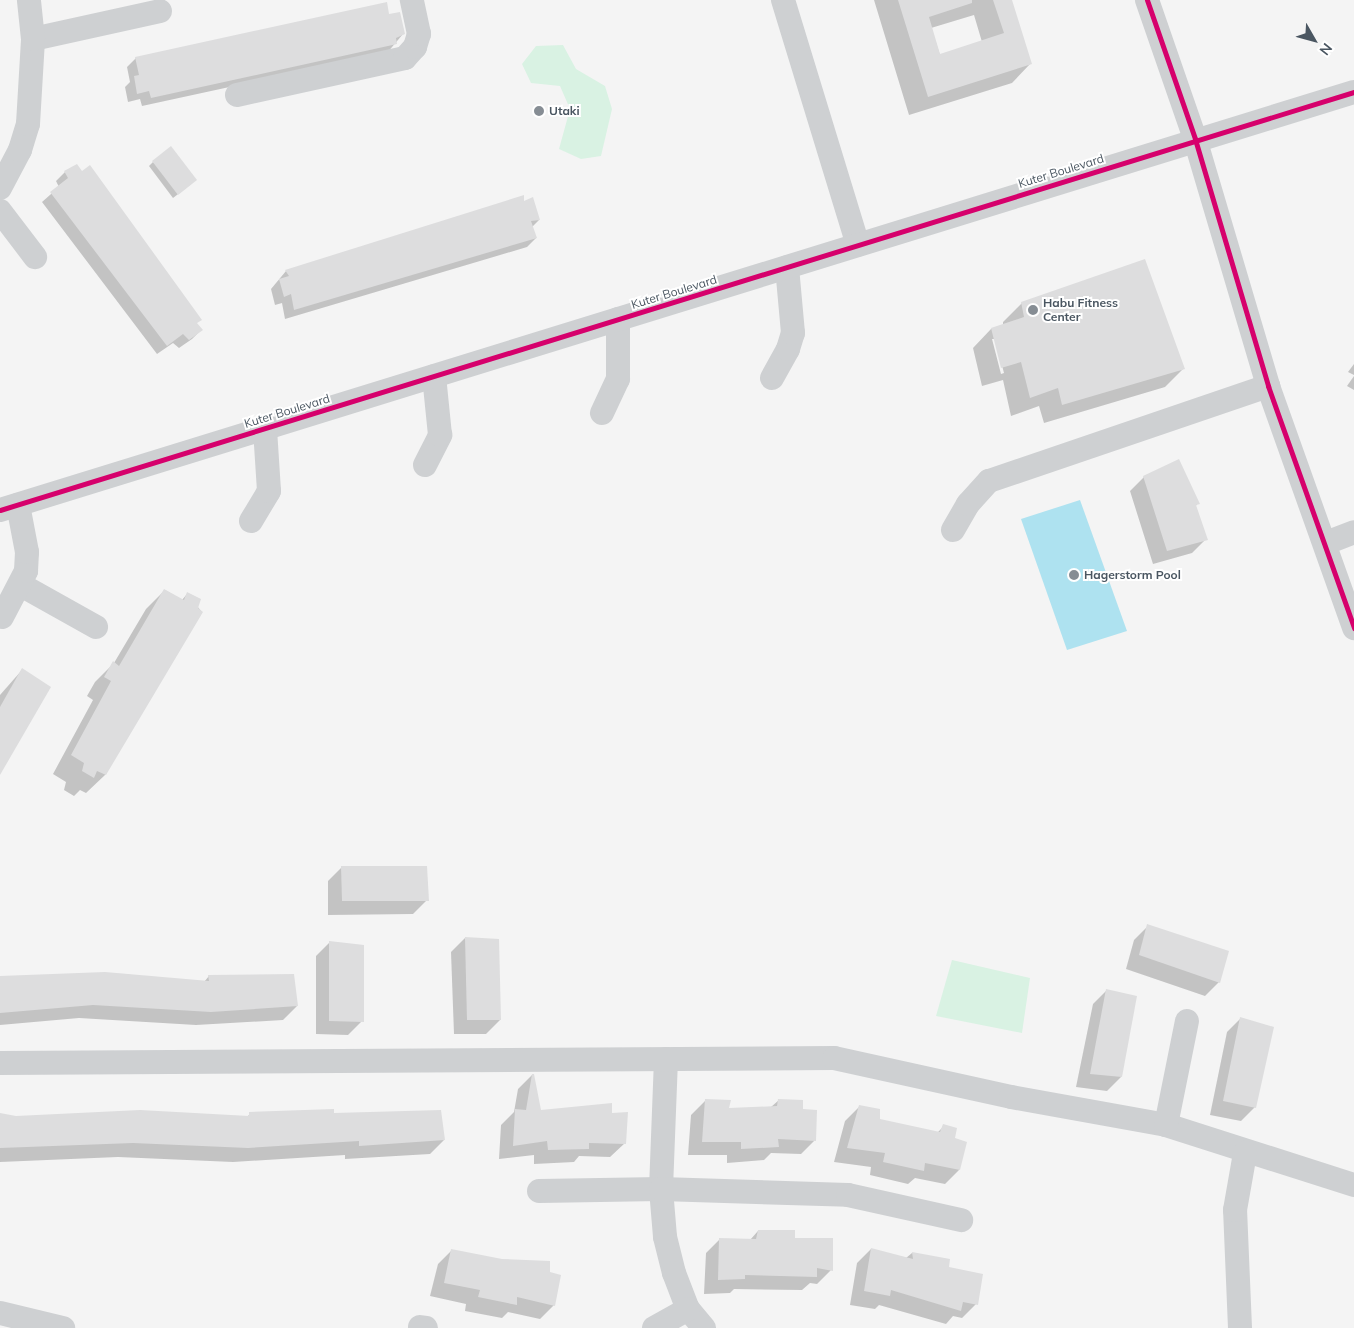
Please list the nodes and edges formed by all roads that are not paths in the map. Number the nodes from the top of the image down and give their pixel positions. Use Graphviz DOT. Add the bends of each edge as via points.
graph roads {
  1 [pos="29,0"];
  2 [pos="412,0"];
  3 [pos="783,0"];
  4 [pos="1147,0"];
  5 [pos="160,11"];
  6 [pos="32,39"];
  7 [pos="1354,92"];
  8 [pos="237,95"];
  9 [pos="1195,139"];
  10 [pos="0,188"];
  11 [pos="0,211"];
  12 [pos="858,245"];
  13 [pos="35,257"];
  14 [pos="788,267"];
  15 [pos="618,319"];
  16 [pos="434,376"];
  17 [pos="772,378"];
  18 [pos="1268,386"];
  19 [pos="602,413"];
  20 [pos="265,429"];
  21 [pos="425,465"];
  22 [pos="9,508"];
  23 [pos="251,521"];
  24 [pos="953,530"];
  25 [pos="1354,532"];
  26 [pos="1326,543"];
  27 [pos="21,585"];
  28 [pos="2,616"];
  29 [pos="96,627"];
  30 [pos="1354,628"];
  31 [pos="1187,1022"];
  32 [pos="666,1059"];
  33 [pos="0,1063"];
  34 [pos="1166,1126"];
  35 [pos="1245,1152"];
  36 [pos="1354,1185"];
  37 [pos="661,1189"];
  38 [pos="539,1191"];
  39 [pos="961,1220"];
  40 [pos="688,1309"];
  41 [pos="0,1313"];
  42 [pos="63,1328"];
  43 [pos="654,1328"];
  44 [pos="704,1328"];
  45 [pos="1240,1328"];
  1 -- 6 [label="street"];
  2 -- 8 [label="street" via="419,34 415,47 405,58"];
  3 -- 12 [label="street"];
  4 -- 9 [label="street"];
  5 -- 6 [label="street"];
  6 -- 10 [label="street" via="28,124 20,150"];
  7 -- 9 [label="street, Kuter Boulevard"];
  9 -- 12 [label="street, Kuter Boulevard"];
  9 -- 18 [label="street"];
  11 -- 13 [label="street"];
  12 -- 14 [label="street, Kuter Boulevard"];
  14 -- 15 [label="street, Kuter Boulevard"];
  14 -- 17 [label="street" via="793,332"];
  15 -- 16 [label="street, Kuter Boulevard"];
  15 -- 19 [label="street" via="618,379"];
  16 -- 20 [label="street, Kuter Boulevard"];
  16 -- 21 [label="street" via="440,435"];
  18 -- 24 [label="street" via="989,481 968,504"];
  18 -- 26 [label="street"];
  20 -- 22 [label="street, Kuter Boulevard"];
  20 -- 23 [label="street" via="268,491"];
  22 -- 27 [label="street" via="27,552"];
  25 -- 26 [label="street"];
  26 -- 30 [label="street"];
  27 -- 28 [label="street"];
  27 -- 29 [label="street"];
  31 -- 34 [label="street"];
  32 -- 33 [label="street"];
  32 -- 34 [label="street" via="834,1058 1011,1097"];
  32 -- 37 [label="street"];
  34 -- 35 [label="street"];
  35 -- 36 [label="street"];
  35 -- 45 [label="street" via="1235,1210"];
  37 -- 38 [label="street"];
  37 -- 39 [label="street" via="848,1195"];
  37 -- 40 [label="street" via="665,1237"];
  40 -- 43 [label="street"];
  40 -- 44 [label="street"];
  41 -- 42 [label="street"];
}
